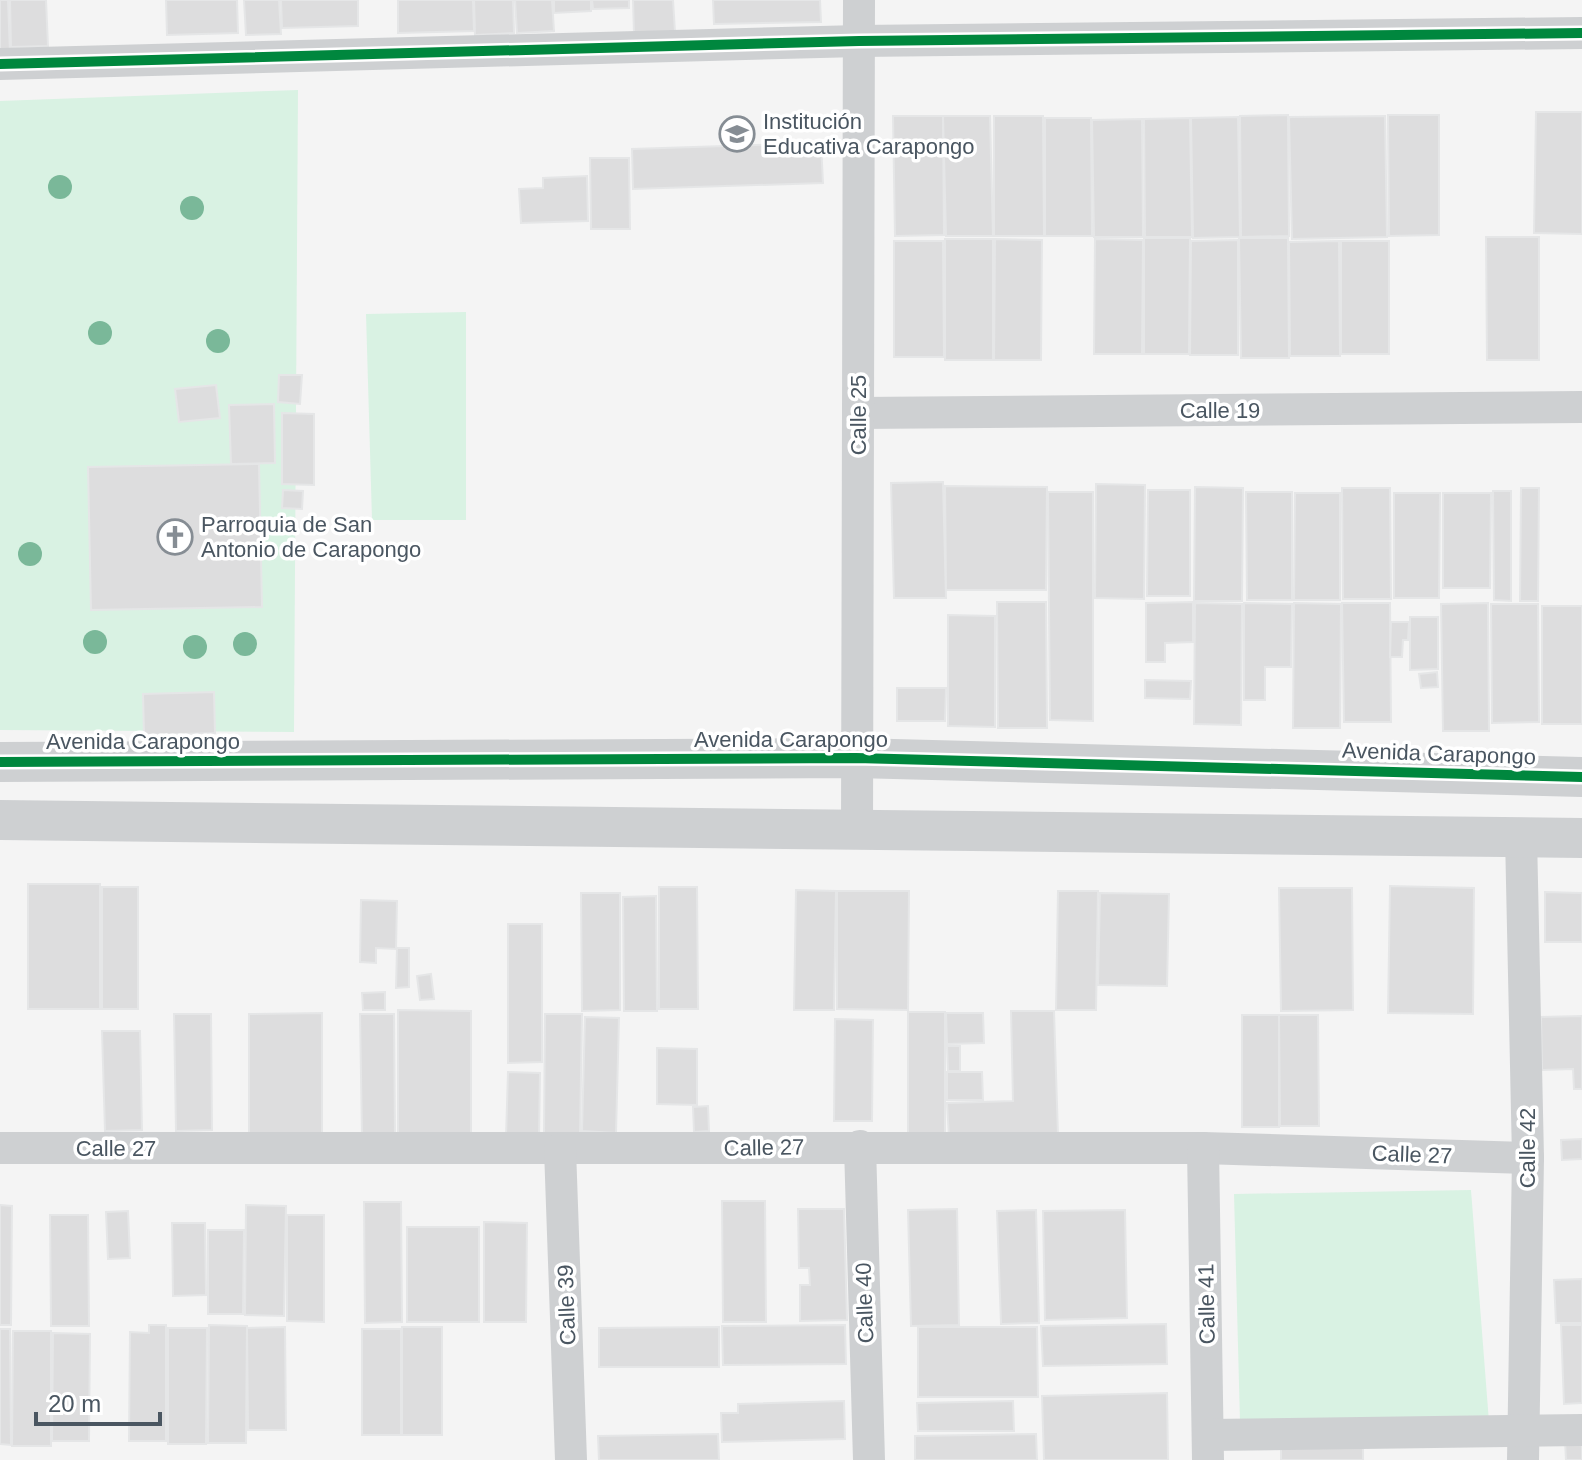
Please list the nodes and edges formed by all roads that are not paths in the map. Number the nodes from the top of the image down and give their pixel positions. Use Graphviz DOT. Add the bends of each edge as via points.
graph roads {
  1 [pos="859,0"];
  2 [pos="1582,33"];
  3 [pos="859,41"];
  4 [pos="0,64"];
  5 [pos="1582,407"];
  6 [pos="858,413"];
  7 [pos="856,758"];
  8 [pos="0,762"];
  9 [pos="1582,777"];
  10 [pos="0,820"];
  11 [pos="857,830"];
  12 [pos="1521,836"];
  13 [pos="1582,838"];
  14 [pos="860,1146"];
  15 [pos="0,1148"];
  16 [pos="1203,1148"];
  17 [pos="560,1149"];
  18 [pos="1528,1158"];
  19 [pos="1582,1430"];
  20 [pos="1523,1445"];
  21 [pos="1209,1448"];
  22 [pos="571,1460"];
  23 [pos="869,1460"];
  1 -- 3 [label="street, Calle 25"];
  2 -- 3 [label="street"];
  3 -- 4 [label="street"];
  3 -- 6 [label="street, Calle 25"];
  5 -- 6 [label="street, Calle 19"];
  6 -- 7 [label="street, Calle 25"];
  7 -- 8 [label="street, Avenida Carapongo"];
  7 -- 9 [label="street, Avenida Carapongo"];
  7 -- 11 [label="street, Calle 25"];
  10 -- 11 [label="street"];
  11 -- 12 [label="street"];
  12 -- 13 [label="street"];
  12 -- 18 [label="street, Calle 42"];
  14 -- 16 [label="street, Calle 27"];
  14 -- 17 [label="street, Calle 27"];
  14 -- 23 [label="street, Calle 40"];
  15 -- 17 [label="street, Calle 27"];
  16 -- 18 [label="street, Calle 27"];
  16 -- 21 [label="street, Calle 41"];
  17 -- 22 [label="street, Calle 39"];
  18 -- 20 [label="street, Calle 42"];
  19 -- 20 [label="street"];
  20 -- 21 [label="street"];
}
